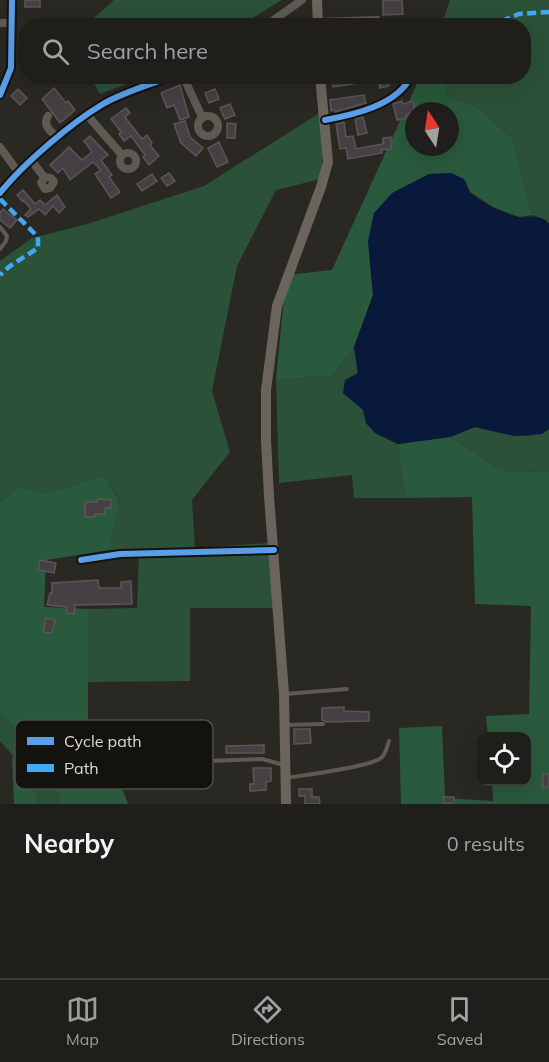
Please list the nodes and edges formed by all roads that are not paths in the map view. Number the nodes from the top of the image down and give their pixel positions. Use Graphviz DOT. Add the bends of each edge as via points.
graph roads {
  1 [pos="12,0"];
  2 [pos="302,0"];
  3 [pos="317,0"];
  4 [pos="276,18"];
  5 [pos="318,18"];
  6 [pos="0,23"];
  7 [pos="11,23"];
  8 [pos="151,84"];
  9 [pos="187,84"];
  10 [pos="321,84"];
  11 [pos="408,84"];
  12 [pos="0,95"];
  13 [pos="87,115"];
  14 [pos="48,116"];
  15 [pos="202,117"];
  16 [pos="325,120"];
  17 [pos="58,138"];
  18 [pos="0,147"];
  19 [pos="122,155"];
  20 [pos="31,160"];
  21 [pos="18,172"];
  22 [pos="44,177"];
  23 [pos="0,193"];
  24 [pos="0,227"];
  25 [pos="0,249"];
  26 [pos="274,550"];
  27 [pos="81,560"];
  28 [pos="347,689"];
  29 [pos="284,694"];
  30 [pos="323,724"];
  31 [pos="286,725"];
  32 [pos="389,741"];
  33 [pos="213,761"];
  34 [pos="285,765"];
  35 [pos="285,778"];
  36 [pos="286,804"];
  1 -- 7 [label="street"];
  2 -- 4 [label="street"];
  3 -- 5 [label="main road"];
  6 -- 7 [label="street"];
  7 -- 12 [label="street" via="11,68"];
  8 -- 13 [label="street" via="120,95"];
  9 -- 15 [label="street"];
  10 -- 16 [label="main road"];
  11 -- 16 [label="street" via="359,113"];
  13 -- 17 [label="street"];
  13 -- 19 [label="street"];
  14 -- 17 [label="street" via="45,126"];
  16 -- 26 [label="main road" via="328,162 272,329 266,440"];
  17 -- 20 [label="street"];
  18 -- 21 [label="street"];
  20 -- 21 [label="street"];
  20 -- 22 [label="street"];
  21 -- 23 [label="street"];
  24 -- 25 [label="lane" via="7,236"];
  26 -- 27 [label="street" via="120,554"];
  26 -- 29 [label="main road"];
  28 -- 29 [label="lane"];
  29 -- 31 [label="main road"];
  30 -- 31 [label="lane"];
  31 -- 34 [label="main road"];
  32 -- 35 [label="lane" via="380,759 361,766"];
  33 -- 34 [label="lane" via="262,759"];
  34 -- 35 [label="main road"];
  35 -- 36 [label="main road"];
}
